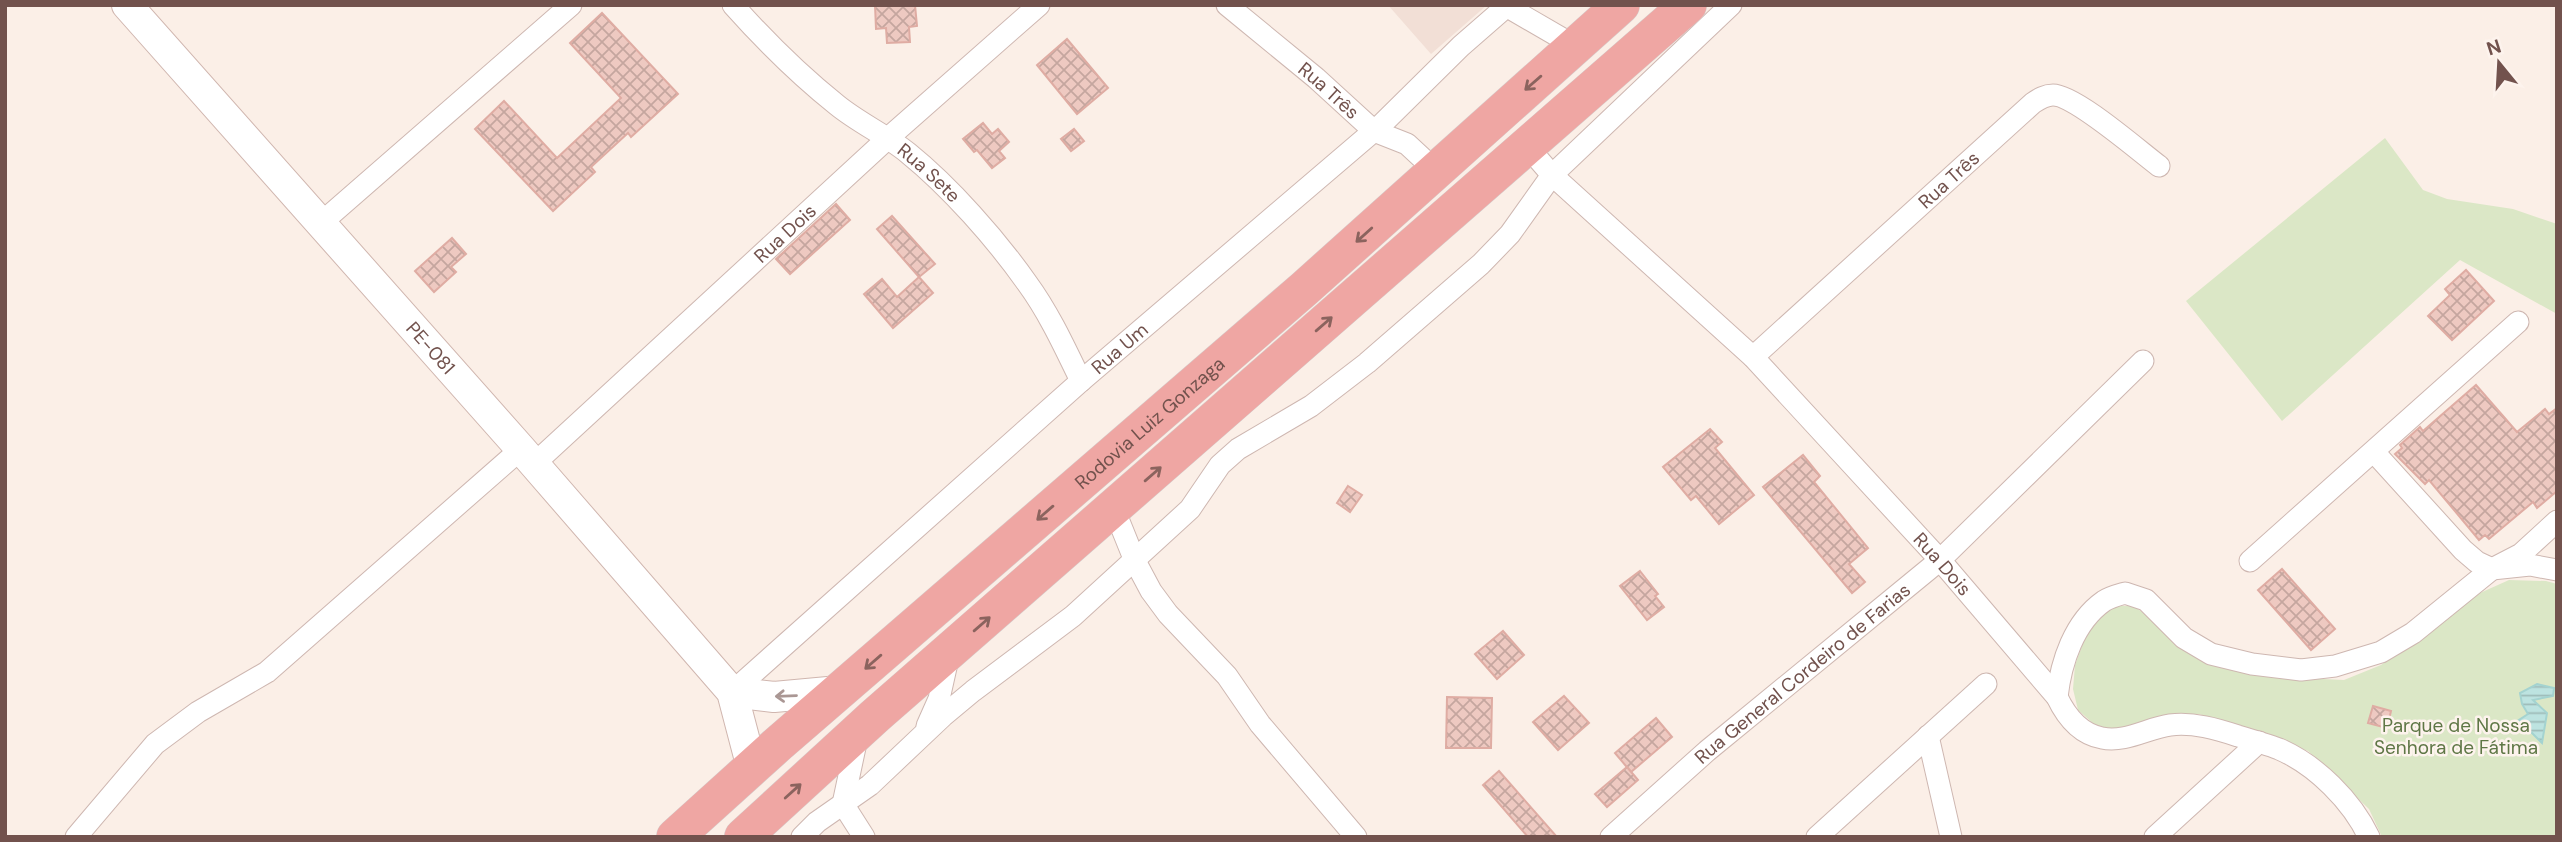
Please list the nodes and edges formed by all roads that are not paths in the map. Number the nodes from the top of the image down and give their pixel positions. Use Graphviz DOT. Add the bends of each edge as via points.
graph roads {
  1 [pos="127,5"];
  2 [pos="571,5"];
  3 [pos="733,5"];
  4 [pos="1039,5"];
  5 [pos="1227,5"];
  6 [pos="1621,5"];
  7 [pos="1688,5"];
  8 [pos="1731,5"];
  9 [pos="1507,6"];
  10 [pos="1575,46"];
  11 [pos="1374,131"];
  12 [pos="887,139"];
  13 [pos="1527,146"];
  14 [pos="2159,166"];
  15 [pos="1434,170"];
  16 [pos="1552,175"];
  17 [pos="321,223"];
  18 [pos="2518,322"];
  19 [pos="1753,357"];
  20 [pos="2143,361"];
  21 [pos="1081,381"];
  22 [pos="2374,452"];
  23 [pos="528,456"];
  24 [pos="1114,509"];
  25 [pos="2557,521"];
  26 [pos="1940,559"];
  27 [pos="1135,561"];
  28 [pos="2250,561"];
  29 [pos="2492,569"];
  30 [pos="2557,570"];
  31 [pos="950,652"];
  32 [pos="1986,684"];
  33 [pos="839,691"];
  34 [pos="732,692"];
  35 [pos="2057,697"];
  36 [pos="858,732"];
  37 [pos="923,735"];
  38 [pos="1928,736"];
  39 [pos="2259,742"];
  40 [pos="752,768"];
  41 [pos="843,804"];
  42 [pos="76,837"];
  43 [pos="675,837"];
  44 [pos="743,837"];
  45 [pos="802,837"];
  46 [pos="864,837"];
  47 [pos="1356,837"];
  48 [pos="1611,837"];
  49 [pos="1817,837"];
  50 [pos="1951,837"];
  51 [pos="2155,837"];
  52 [pos="2369,837"];
  1 -- 17 [label="street, PE-081 / PE-081"];
  2 -- 17 [label="street"];
  3 -- 12 [label="street, Rua Sete" via="782,60"];
  4 -- 12 [label="street, Rua Dois"];
  5 -- 11 [label="street, Rua Três"];
  6 -- 10 [label="highway, Rodovia Luiz Gonzaga"];
  7 -- 13 [label="highway"];
  8 -- 16 [label="street"];
  9 -- 10 [label="street"];
  9 -- 11 [label="street, Rua Um" via="1456,42"];
  10 -- 15 [label="highway, Rodovia Luiz Gonzaga, one-way"];
  11 -- 15 [label="street, Rua Três" via="1406,145"];
  11 -- 21 [label="street, Rua Um"];
  12 -- 21 [label="street, Rua Sete" via="943,186 996,243 1053,324"];
  12 -- 23 [label="street, Rua Dois"];
  13 -- 16 [label="street, Rua Dois"];
  24 -- 13 [label="highway, one-way"];
  14 -- 19 [label="street, Rua Três" via="2081,107 2062,96 2044,96"];
  15 -- 33 [label="highway, Rodovia Luiz Gonzaga, one-way"];
  16 -- 19 [label="street, Rua Dois"];
  16 -- 27 [label="street" via="1510,234 1481,264 1320,399 1238,449 1220,465 1190,509"];
  17 -- 23 [label="street, PE-081 / PE-081"];
  18 -- 22 [label="street"];
  19 -- 26 [label="street, Rua Dois"];
  20 -- 26 [label="street, Rua General Cordeiro de Farias"];
  21 -- 34 [label="street, Rua Um"];
  22 -- 28 [label="street"];
  22 -- 29 [label="street" via="2463,550"];
  23 -- 34 [label="street, PE-081 / PE-081"];
  23 -- 42 [label="street, Rua Dois" via="267,672 198,712 155,744"];
  24 -- 27 [label="street"];
  31 -- 24 [label="highway, one-way"];
  25 -- 29 [label="street" via="2521,554"];
  26 -- 35 [label="street, Rua Dois"];
  26 -- 48 [label="street, Rua General Cordeiro de Farias" via="1707,751"];
  27 -- 37 [label="street"];
  27 -- 47 [label="street" via="1168,614 1227,676 1260,724"];
  29 -- 30 [label="street" via="2530,565"];
  29 -- 35 [label="street" via="2413,633 2381,652 2335,666 2301,670 2211,653 2184,638 2146,600 2125,593 2105,600 2086,618 2060,671"];
  31 -- 36 [label="highway"];
  31 -- 37 [label="street" via="939,699"];
  32 -- 38 [label="street"];
  33 -- 34 [label="street, one-way" via="775,697"];
  33 -- 40 [label="highway, Rodovia Luiz Gonzaga"];
  34 -- 40 [label="street"];
  35 -- 39 [label="street, Rua Dois" via="2081,730 2104,739 2170,725 2197,725"];
  36 -- 41 [label="street"];
  44 -- 36 [label="highway, one-way"];
  37 -- 41 [label="street"];
  38 -- 49 [label="street"];
  38 -- 50 [label="street"];
  39 -- 51 [label="street"];
  39 -- 52 [label="street, Rua Dois" via="2317,773 2349,804"];
  40 -- 43 [label="highway, Rodovia Luiz Gonzaga"];
  41 -- 45 [label="street"];
  41 -- 46 [label="street"];
}
